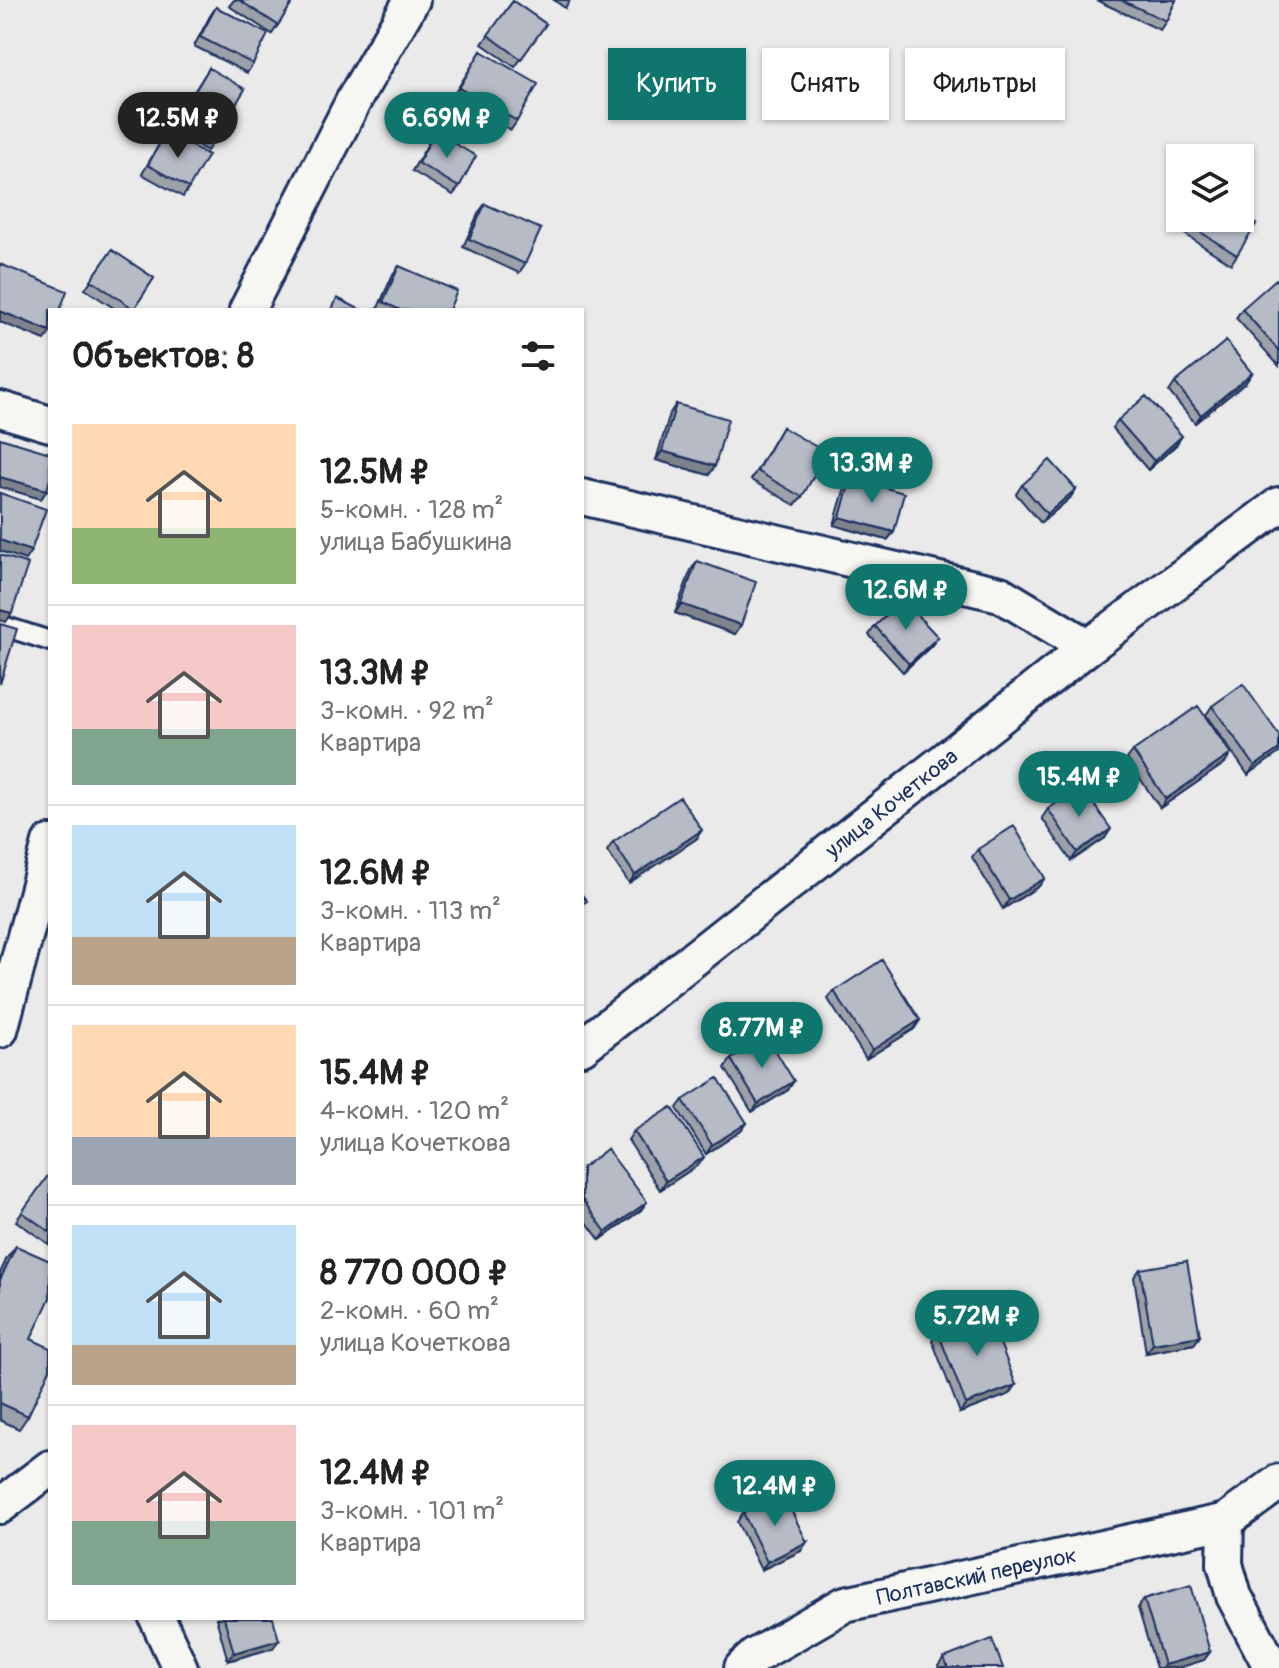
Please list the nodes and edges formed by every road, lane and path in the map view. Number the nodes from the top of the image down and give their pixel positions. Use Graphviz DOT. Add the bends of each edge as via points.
graph roads {
  1 [pos="412,0"];
  2 [pos="248,308"];
  3 [pos="0,409"];
  4 [pos="48,423"];
  5 [pos="584,497"];
  6 [pos="1279,505"];
  7 [pos="0,625"];
  8 [pos="48,640"];
  9 [pos="1088,647"];
  10 [pos="48,850"];
  11 [pos="0,1030"];
  12 [pos="584,1045"];
  13 [pos="48,1470"];
  14 [pos="1279,1482"];
  15 [pos="0,1506"];
  16 [pos="1226,1521"];
  17 [pos="158,1620"];
  18 [pos="180,1668"];
  19 [pos="742,1668"];
  20 [pos="1272,1668"];
  1 -- 2 [label="street" via="356,96"];
  3 -- 4 [label="street"];
  5 -- 9 [label="street" via="1000,594"];
  6 -- 9 [label="street, улица Кочеткова"];
  7 -- 8 [label="lane"];
  9 -- 12 [label="street, улица Кочеткова"];
  10 -- 11 [label="street"];
  13 -- 15 [label="street"];
  14 -- 16 [label="street"];
  16 -- 19 [label="street, Полтавский переулок" via="845,1604"];
  16 -- 20 [label="street" via="1225,1564 1234,1596"];
  17 -- 18 [label="street"];
}
